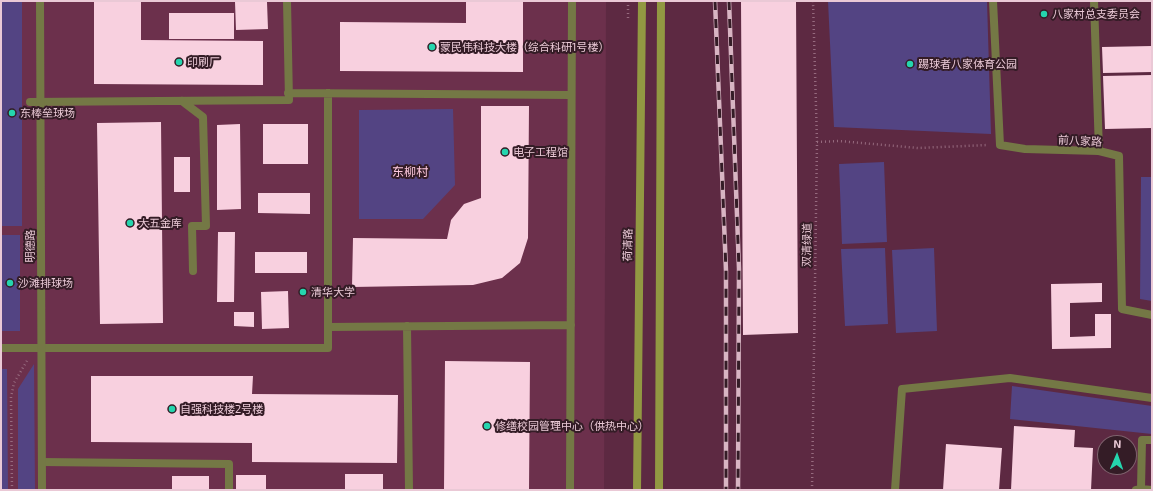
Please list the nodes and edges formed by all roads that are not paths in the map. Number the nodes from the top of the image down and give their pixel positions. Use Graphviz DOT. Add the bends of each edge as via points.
graph roads {
  1 [pos="40,1"];
  2 [pos="287,1"];
  3 [pos="572,1"];
  4 [pos="642,1"];
  5 [pos="661,1"];
  6 [pos="993,1"];
  7 [pos="1094,1"];
  8 [pos="328,93"];
  9 [pos="288,94"];
  10 [pos="571,95"];
  11 [pos="182,101"];
  12 [pos="30,102"];
  13 [pos="40,102"];
  14 [pos="1100,151"];
  15 [pos="193,271"];
  16 [pos="1152,315"];
  17 [pos="571,325"];
  18 [pos="407,326"];
  19 [pos="328,327"];
  20 [pos="41,347"];
  21 [pos="1,348"];
  22 [pos="1152,398"];
  23 [pos="1152,440"];
  24 [pos="42,462"];
  25 [pos="1138,489"];
  26 [pos="42,490"];
  27 [pos="229,490"];
  28 [pos="409,490"];
  29 [pos="570,490"];
  30 [pos="637,490"];
  31 [pos="659,490"];
  32 [pos="895,490"];
  33 [pos="1152,490"];
  1 -- 13 [label="street, 明德路"];
  2 -- 9 [label="street"];
  3 -- 10 [label="street"];
  4 -- 30 [label="main road, 荷清路"];
  5 -- 31 [label="main road"];
  6 -- 14 [label="street, 前八家路" via="1000,145 1026,149"];
  7 -- 14 [label="street"];
  8 -- 9 [label="street"];
  8 -- 10 [label="street"];
  8 -- 19 [label="street"];
  9 -- 11 [label="street" via="289,100"];
  10 -- 17 [label="street"];
  11 -- 13 [label="street"];
  11 -- 15 [label="street" via="203,118 206,226 192,226"];
  12 -- 13 [label="street"];
  13 -- 20 [label="street, 明德路"];
  14 -- 16 [label="street, 前八家路" via="1119,156 1122,309"];
  17 -- 18 [label="street"];
  17 -- 29 [label="street"];
  18 -- 19 [label="street"];
  18 -- 28 [label="street"];
  19 -- 20 [label="street" via="328,348"];
  20 -- 21 [label="street"];
  20 -- 24 [label="street, 明德路"];
  22 -- 32 [label="street" via="1010,378 902,389"];
  23 -- 25 [label="street" via="1142,440"];
  24 -- 26 [label="street, 明德路"];
  24 -- 27 [label="street" via="229,464"];
  25 -- 33 [label="street"];
}
